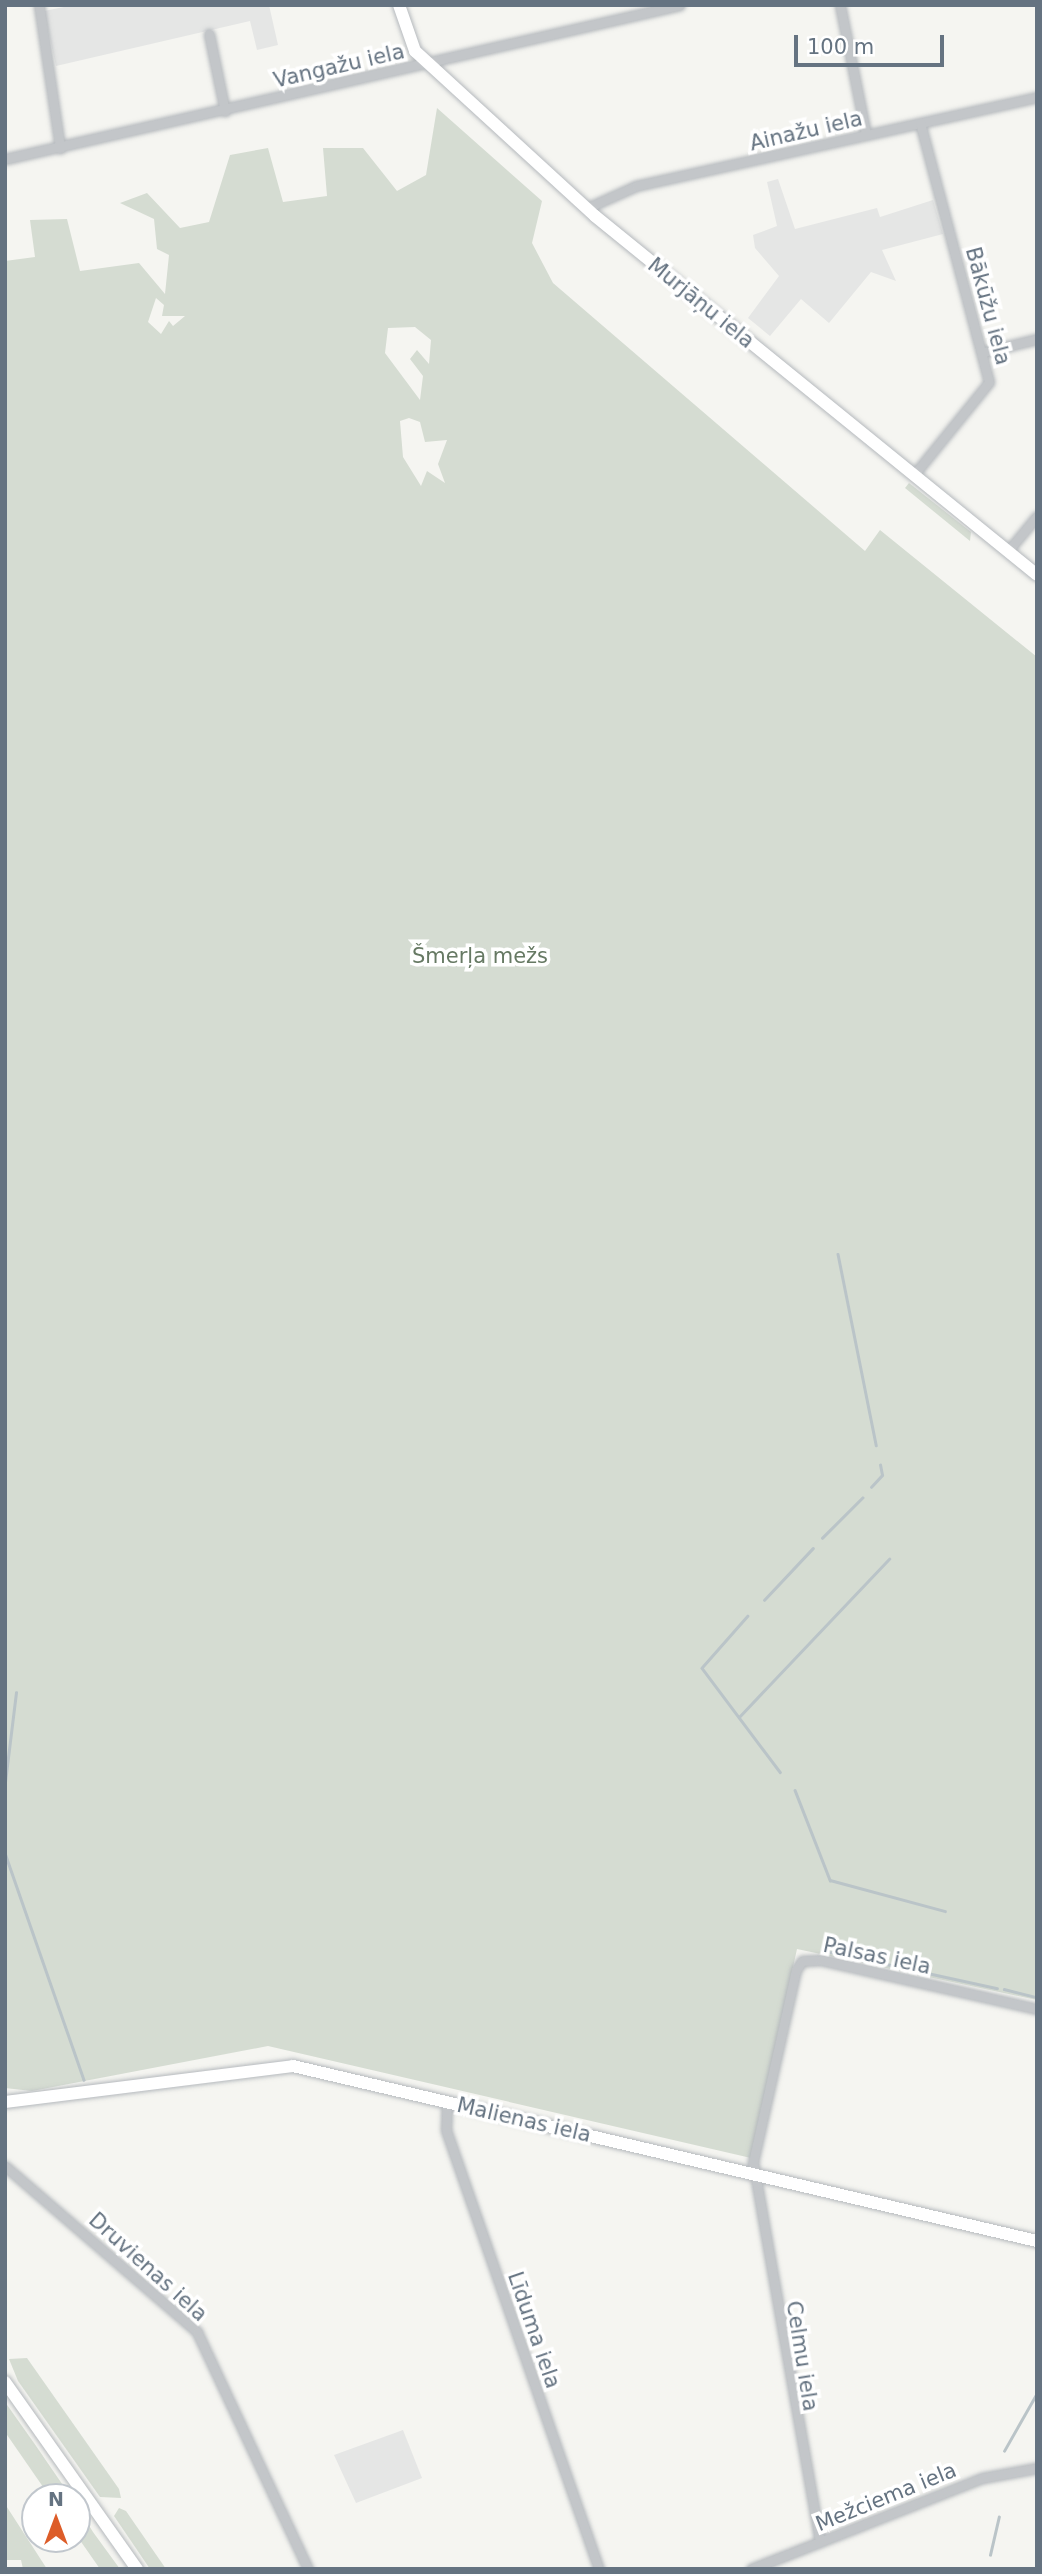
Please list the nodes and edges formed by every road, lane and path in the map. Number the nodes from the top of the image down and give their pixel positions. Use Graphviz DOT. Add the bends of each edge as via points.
graph roads {
  1 [pos="39,5"];
  2 [pos="399,5"];
  3 [pos="680,5"];
  4 [pos="841,5"];
  5 [pos="209,34"];
  6 [pos="428,63"];
  7 [pos="1037,97"];
  8 [pos="225,111"];
  9 [pos="920,123"];
  10 [pos="866,134"];
  11 [pos="60,148"];
  12 [pos="5,159"];
  13 [pos="587,208"];
  14 [pos="1037,339"];
  15 [pos="984,352"];
  16 [pos="913,476"];
  17 [pos="1037,516"];
  18 [pos="1008,551"];
  19 [pos="1037,575"];
  20 [pos="1037,2009"];
  21 [pos="5,2102"];
  22 [pos="447,2102"];
  23 [pos="5,2166"];
  24 [pos="754,2174"];
  25 [pos="1037,2241"];
  26 [pos="5,2382"];
  27 [pos="1037,2468"];
  28 [pos="820,2542"];
  29 [pos="137,2569"];
  30 [pos="308,2569"];
  31 [pos="599,2569"];
  32 [pos="751,2569"];
  1 -- 11 [label="street"];
  2 -- 6 [label="street, Murjāņu iela" via="407,40"];
  3 -- 6 [label="street, Vangažu iela"];
  4 -- 10 [label="street"];
  5 -- 8 [label="street"];
  6 -- 8 [label="street, Vangažu iela"];
  6 -- 13 [label="street, Murjāņu iela"];
  7 -- 9 [label="street, Ainažu iela"];
  8 -- 11 [label="street, Vangažu iela"];
  9 -- 10 [label="street, Ainažu iela"];
  9 -- 15 [label="street, Bākūžu iela"];
  10 -- 13 [label="street, Ainažu iela" via="636,186"];
  11 -- 12 [label="street, Vangažu iela"];
  13 -- 16 [label="street, Murjāņu iela"];
  14 -- 15 [label="street"];
  15 -- 16 [label="street, Bākūžu iela" via="989,382"];
  16 -- 18 [label="street, Murjāņu iela"];
  17 -- 18 [label="street"];
  18 -- 19 [label="street, Murjāņu iela"];
  20 -- 24 [label="street, Palsas iela" via="802,1961"];
  21 -- 22 [label="street, Malienas iela" via="263,2066 323,2071"];
  22 -- 24 [label="street, Malienas iela"];
  22 -- 31 [label="street, Līduma iela" via="446,2130"];
  23 -- 30 [label="street, Druvienas iela" via="197,2332"];
  24 -- 25 [label="street, Malienas iela"];
  24 -- 28 [label="street, Celmu iela"];
  26 -- 29 [label="street"];
  27 -- 28 [label="street, Mežciema iela" via="982,2478"];
  28 -- 32 [label="street, Mežciema iela"];
}
